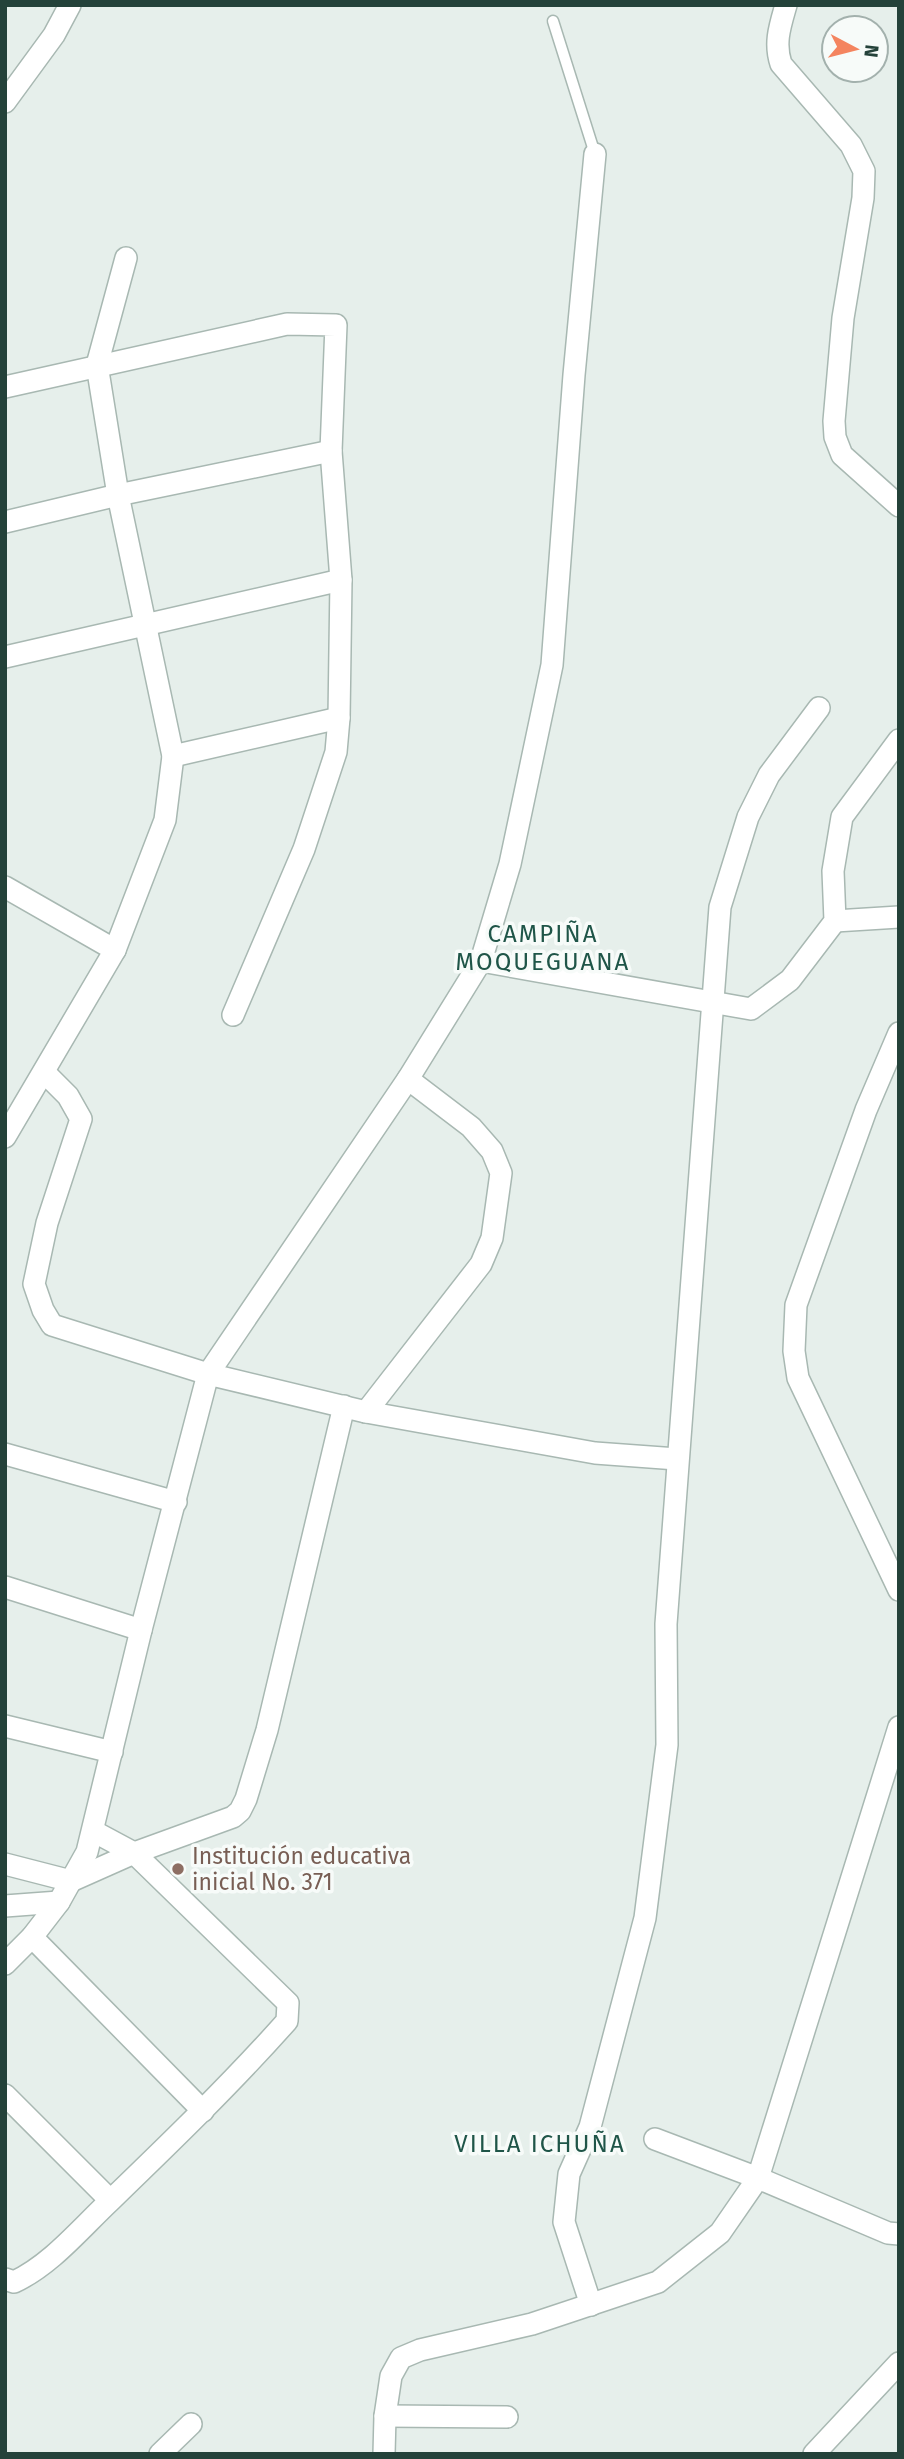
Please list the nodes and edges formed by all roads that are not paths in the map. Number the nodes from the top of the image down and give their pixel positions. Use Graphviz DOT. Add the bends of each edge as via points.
graph roads {
  1 [pos="70,5"];
  2 [pos="786,5"];
  3 [pos="553,21"];
  4 [pos="5,103"];
  5 [pos="595,154"];
  6 [pos="126,258"];
  7 [pos="97,365"];
  8 [pos="5,387"];
  9 [pos="331,451"];
  10 [pos="118,495"];
  11 [pos="899,506"];
  12 [pos="5,522"];
  13 [pos="341,580"];
  14 [pos="147,624"];
  15 [pos="5,657"];
  16 [pos="819,708"];
  17 [pos="339,718"];
  18 [pos="899,740"];
  19 [pos="173,756"];
  20 [pos="5,887"];
  21 [pos="899,917"];
  22 [pos="835,921"];
  23 [pos="115,950"];
  24 [pos="481,961"];
  25 [pos="711,1004"];
  26 [pos="233,1015"];
  27 [pos="899,1033"];
  28 [pos="44,1072"];
  29 [pos="408,1079"];
  30 [pos="5,1136"];
  31 [pos="208,1374"];
  32 [pos="344,1406"];
  33 [pos="366,1412"];
  34 [pos="5,1454"];
  35 [pos="677,1459"];
  36 [pos="176,1503"];
  37 [pos="5,1587"];
  38 [pos="899,1590"];
  39 [pos="141,1630"];
  40 [pos="5,1726"];
  41 [pos="899,1727"];
  42 [pos="113,1752"];
  43 [pos="93,1831"];
  44 [pos="134,1853"];
  45 [pos="5,1864"];
  46 [pos="71,1881"];
  47 [pos="59,1902"];
  48 [pos="5,1906"];
  49 [pos="32,1937"];
  50 [pos="5,1965"];
  51 [pos="5,2095"];
  52 [pos="203,2111"];
  53 [pos="655,2139"];
  54 [pos="758,2178"];
  55 [pos="110,2200"];
  56 [pos="899,2234"];
  57 [pos="5,2279"];
  58 [pos="591,2305"];
  59 [pos="899,2363"];
  60 [pos="385,2416"];
  61 [pos="507,2417"];
  62 [pos="191,2424"];
  63 [pos="160,2454"];
  64 [pos="384,2454"];
  65 [pos="814,2454"];
  1 -- 4 [label="street"];
  2 -- 11 [label="street" via="777,35 780,64 851,145 864,171 843,318 835,437 842,455"];
  3 -- 5 [label="lane"];
  5 -- 24 [label="street" via="552,666 510,864"];
  6 -- 7 [label="street"];
  7 -- 8 [label="street"];
  7 -- 9 [label="street" via="287,324 336,324"];
  7 -- 10 [label="street"];
  9 -- 10 [label="street"];
  9 -- 13 [label="street"];
  10 -- 12 [label="street"];
  10 -- 14 [label="street"];
  13 -- 14 [label="street"];
  13 -- 17 [label="street"];
  14 -- 15 [label="street"];
  14 -- 19 [label="street"];
  16 -- 25 [label="street" via="769,775 748,817 720,907"];
  17 -- 19 [label="street"];
  17 -- 26 [label="street" via="335,752 304,849"];
  18 -- 22 [label="street" via="842,817 833,872"];
  19 -- 23 [label="street" via="165,820"];
  20 -- 23 [label="street"];
  21 -- 22 [label="street"];
  22 -- 25 [label="street" via="790,979 751,1009"];
  23 -- 28 [label="street"];
  24 -- 25 [label="street"];
  24 -- 29 [label="street"];
  25 -- 35 [label="street"];
  27 -- 38 [label="street" via="866,1110 796,1305 794,1351 798,1378"];
  28 -- 30 [label="street"];
  28 -- 31 [label="street" via="68,1096 81,1119 47,1223 34,1284 43,1310 52,1325"];
  29 -- 31 [label="street"];
  29 -- 33 [label="street" via="471,1127 492,1151 501,1173 492,1237 481,1264"];
  31 -- 32 [label="street"];
  31 -- 36 [label="street"];
  32 -- 33 [label="street"];
  32 -- 44 [label="street" via="267,1730 246,1799 233,1817"];
  33 -- 35 [label="street" via="595,1453"];
  34 -- 36 [label="street"];
  35 -- 58 [label="street" via="666,1624 667,1745 645,1917 590,2127 569,2174 564,2222"];
  36 -- 39 [label="street"];
  37 -- 39 [label="street"];
  39 -- 42 [label="street"];
  40 -- 42 [label="street"];
  41 -- 54 [label="street"];
  42 -- 43 [label="street"];
  43 -- 44 [label="street"];
  43 -- 46 [label="street"];
  44 -- 46 [label="street"];
  44 -- 52 [label="street" via="288,2003 287,2021"];
  45 -- 46 [label="street"];
  46 -- 47 [label="street"];
  47 -- 48 [label="street"];
  47 -- 49 [label="street"];
  49 -- 50 [label="street"];
  49 -- 52 [label="street"];
  51 -- 55 [label="street"];
  52 -- 55 [label="street"];
  53 -- 54 [label="street"];
  54 -- 56 [label="street"];
  54 -- 58 [label="street" via="720,2233 658,2282"];
  55 -- 57 [label="street" via="28,2275 14,2282"];
  58 -- 60 [label="street" via="401,2358 391,2376"];
  59 -- 65 [label="street"];
  60 -- 61 [label="street"];
  60 -- 64 [label="street"];
  62 -- 63 [label="street"];
}
